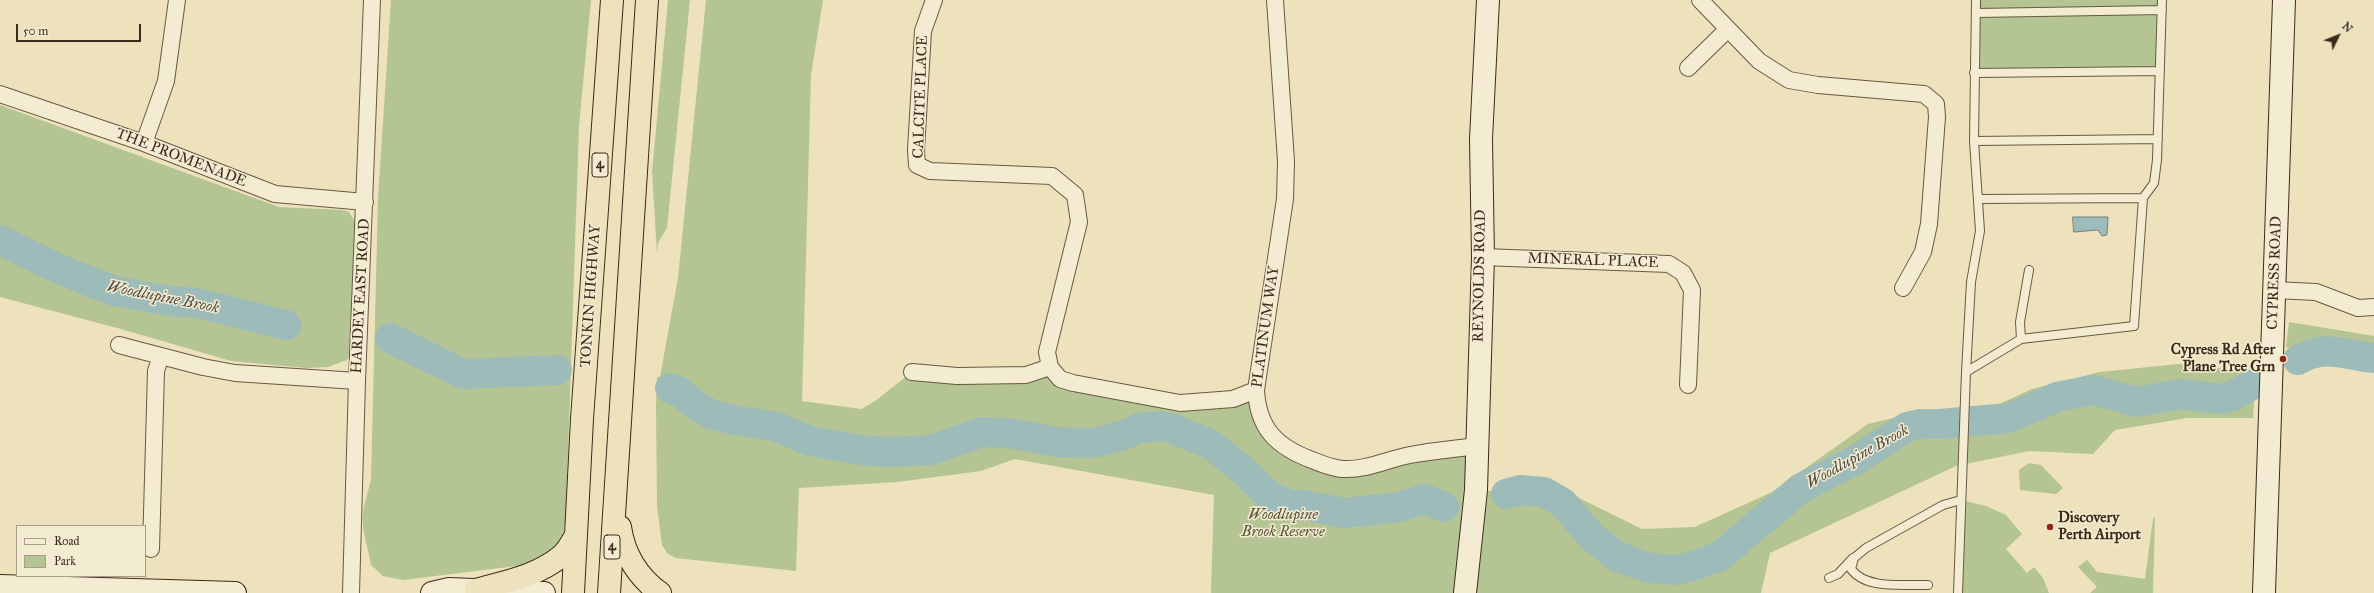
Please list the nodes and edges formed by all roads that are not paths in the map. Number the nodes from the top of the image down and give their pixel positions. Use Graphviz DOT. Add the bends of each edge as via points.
graph roads {
  1 [pos="177,0"];
  2 [pos="372,0"];
  3 [pos="612,0"];
  4 [pos="647,0"];
  5 [pos="934,0"];
  6 [pos="1275,0"];
  7 [pos="1488,0"];
  8 [pos="1700,0"];
  9 [pos="1976,0"];
  10 [pos="2162,0"];
  11 [pos="2284,0"];
  12 [pos="2162,10"];
  13 [pos="1976,13"];
  14 [pos="1728,29"];
  15 [pos="1688,68"];
  16 [pos="2160,70"];
  17 [pos="1974,73"];
  18 [pos="0,94"];
  19 [pos="2158,139"];
  20 [pos="1974,141"];
  21 [pos="144,143"];
  22 [pos="2142,198"];
  23 [pos="1979,199"];
  24 [pos="365,202"];
  25 [pos="1483,257"];
  26 [pos="2029,270"];
  27 [pos="1903,288"];
  28 [pos="2274,290"];
  29 [pos="2374,307"];
  30 [pos="2021,339"];
  31 [pos="119,345"];
  32 [pos="161,356"];
  33 [pos="1050,367"];
  34 [pos="912,372"];
  35 [pos="1966,372"];
  36 [pos="357,380"];
  37 [pos="1688,385"];
  38 [pos="1256,397"];
  39 [pos="1476,446"];
  40 [pos="1961,500"];
  41 [pos="616,502"];
  42 [pos="575,537"];
  43 [pos="151,549"];
  44 [pos="1471,553"];
  45 [pos="1854,558"];
  46 [pos="1829,578"];
  47 [pos="1928,585"];
  48 [pos="0,586"];
  49 [pos="476,590"];
  50 [pos="235,593"];
  51 [pos="351,593"];
  52 [pos="432,593"];
  53 [pos="544,593"];
  54 [pos="573,593"];
  55 [pos="609,593"];
  56 [pos="660,593"];
  57 [pos="1465,593"];
  58 [pos="1482,593"];
  59 [pos="1958,593"];
  60 [pos="2264,593"];
  1 -- 21 [label="street" via="166,81"];
  2 -- 24 [label="street, HARDEY EAST ROAD"];
  3 -- 42 [label="highway, TONKIN HIGHWAY / 4"];
  4 -- 41 [label="highway, 4"];
  5 -- 33 [label="street, CALCITE PLACE" via="923,31 917,165 930,171 1052,176 1075,195 1080,222 1047,352"];
  6 -- 38 [label="street, PLATINUM WAY" via="1286,161 1284,199"];
  7 -- 25 [label="street, REYNOLDS ROAD" via="1481,139"];
  8 -- 14 [label="street"];
  9 -- 13 [label="lane"];
  10 -- 12 [label="lane"];
  11 -- 28 [label="street, CYPRESS ROAD"];
  12 -- 13 [label="lane"];
  12 -- 16 [label="lane"];
  13 -- 17 [label="lane"];
  14 -- 15 [label="street"];
  14 -- 27 [label="street" via="1759,61 1789,80 1818,86 1924,94 1936,104 1928,224 1923,252"];
  16 -- 17 [label="lane"];
  16 -- 19 [label="lane"];
  17 -- 20 [label="lane"];
  18 -- 21 [label="street, THE PROMENADE"];
  19 -- 20 [label="lane"];
  19 -- 22 [label="lane" via="2154,183"];
  20 -- 23 [label="lane"];
  21 -- 24 [label="street, THE PROMENADE" via="275,194"];
  22 -- 23 [label="lane"];
  22 -- 30 [label="lane" via="2134,326"];
  23 -- 35 [label="lane" via="1980,232 1971,282"];
  24 -- 36 [label="street, HARDEY EAST ROAD"];
  25 -- 37 [label="street, MINERAL PLACE" via="1668,264 1683,273 1692,290"];
  25 -- 39 [label="street, REYNOLDS ROAD"];
  26 -- 30 [label="lane" via="2020,322"];
  28 -- 29 [label="street" via="2316,292 2358,308"];
  28 -- 60 [label="street, CYPRESS ROAD"];
  30 -- 35 [label="lane"];
  31 -- 32 [label="street"];
  32 -- 36 [label="street" via="235,373"];
  32 -- 43 [label="street" via="156,371"];
  33 -- 34 [label="street" via="1026,375 957,376"];
  33 -- 38 [label="street" via="1060,378 1073,383 1180,403"];
  35 -- 40 [label="lane"];
  36 -- 51 [label="street, HARDEY EAST ROAD"];
  38 -- 39 [label="street, PLATINUM WAY" via="1263,421 1274,440 1291,452 1344,469 1370,466 1409,455"];
  39 -- 44 [label="street, REYNOLDS ROAD" via="1476,490"];
  40 -- 45 [label="lane" via="1943,505 1866,548"];
  40 -- 59 [label="lane"];
  41 -- 55 [label="highway, 4"];
  41 -- 56 [label="highway" via="623,545 629,559"];
  42 -- 49 [label="highway" via="561,557 543,568"];
  42 -- 54 [label="highway, TONKIN HIGHWAY / 4"];
  44 -- 57 [label="street, REYNOLDS ROAD"];
  44 -- 58 [label="street, REYNOLDS ROAD"];
  45 -- 46 [label="lane" via="1838,574"];
  45 -- 47 [label="lane" via="1851,569 1857,578 1868,582"];
  48 -- 50 [label="street"];
  49 -- 52 [label="street" via="449,589"];
  49 -- 53 [label="street"];
}
